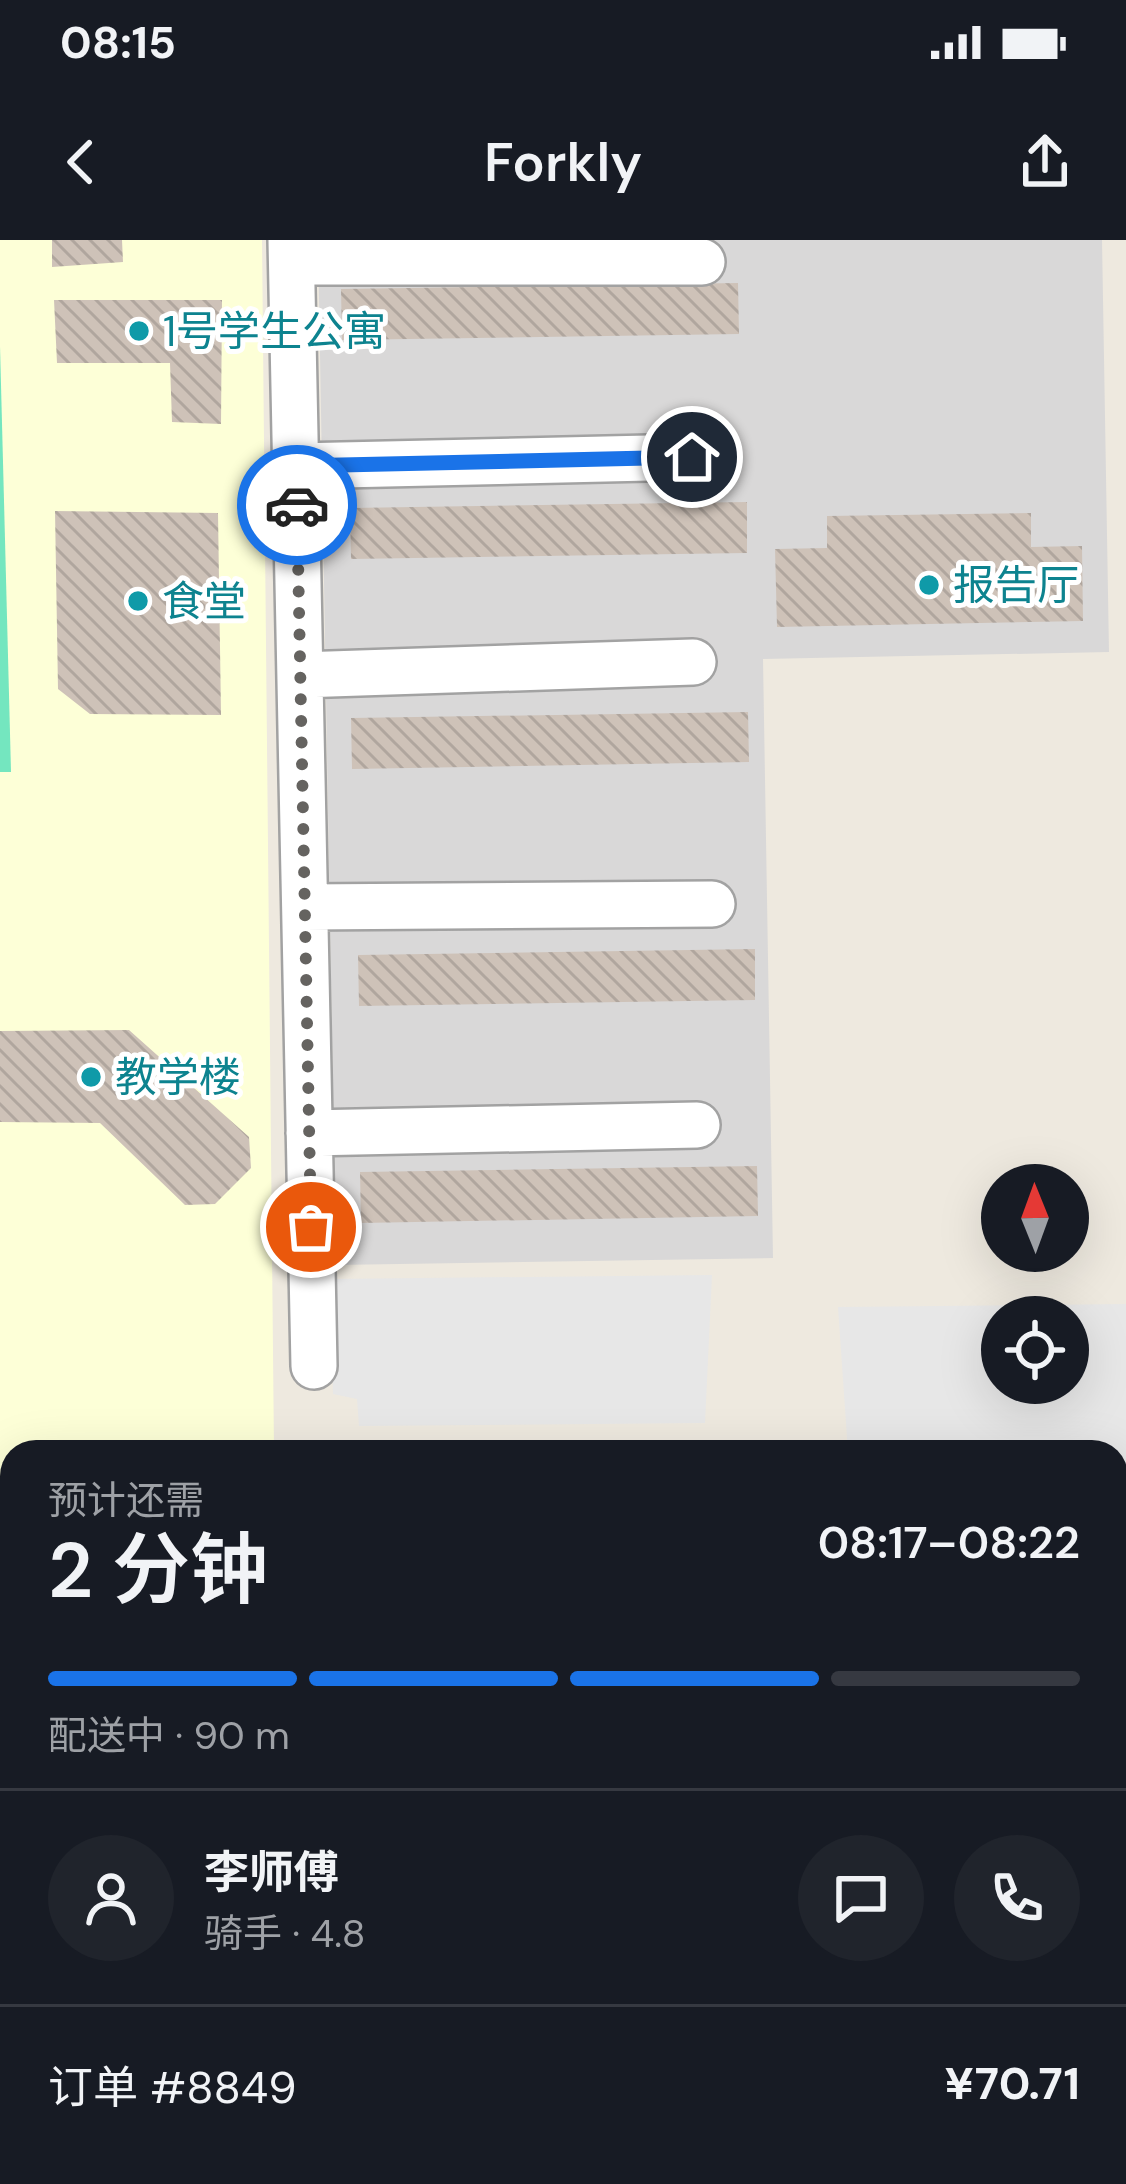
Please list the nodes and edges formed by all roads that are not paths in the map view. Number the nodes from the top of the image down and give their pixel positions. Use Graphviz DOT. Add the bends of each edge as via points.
graph roads {
  1 [pos="291,251"];
  2 [pos="702,262"];
  3 [pos="692,457"];
  4 [pos="296,466"];
  5 [pos="693,662"];
  6 [pos="300,675"];
  7 [pos="712,904"];
  8 [pos="305,908"];
  9 [pos="697,1125"];
  10 [pos="309,1133"];
  11 [pos="314,1366"];
  1 -- 2 [label="street"];
  1 -- 4 [label="street"];
  3 -- 4 [label="street"];
  4 -- 6 [label="street"];
  5 -- 6 [label="street"];
  6 -- 8 [label="street"];
  7 -- 8 [label="street"];
  8 -- 10 [label="street"];
  9 -- 10 [label="street"];
  10 -- 11 [label="street"];
}
